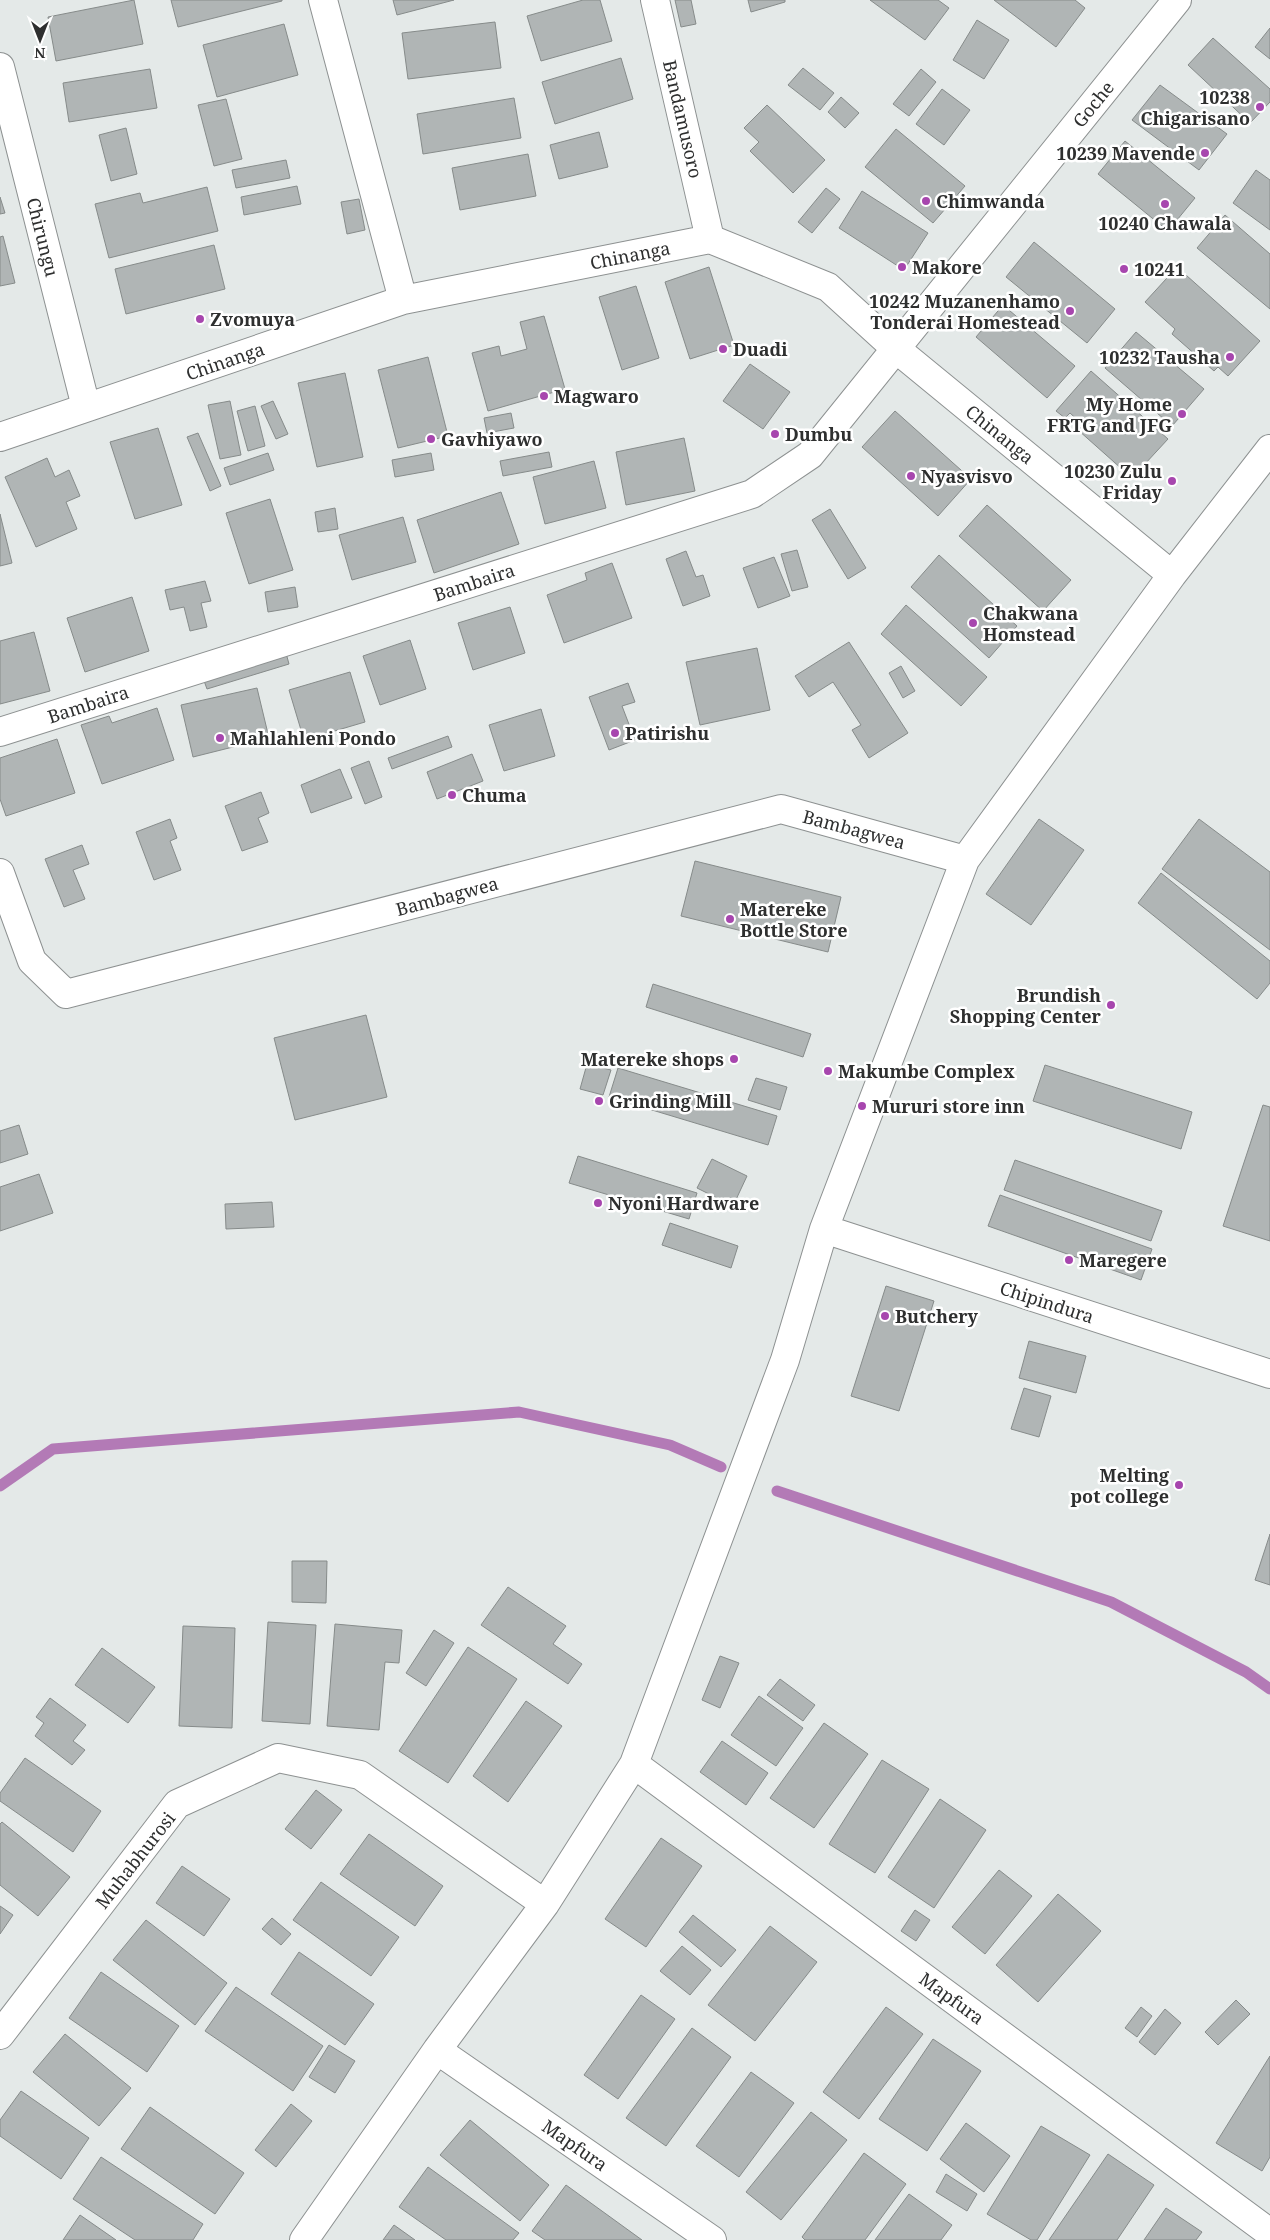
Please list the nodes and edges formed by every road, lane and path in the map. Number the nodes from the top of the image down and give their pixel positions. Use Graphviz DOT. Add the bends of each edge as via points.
graph roads {
  1 [pos="323,0"];
  2 [pos="655,0"];
  3 [pos="1177,0"];
  4 [pos="0,68"];
  5 [pos="710,239"];
  6 [pos="403,300"];
  7 [pos="895,348"];
  8 [pos="86,408"];
  9 [pos="0,437"];
  10 [pos="1270,448"];
  11 [pos="1172,575"];
  12 [pos="0,732"];
  13 [pos="965,860"];
  14 [pos="0,873"];
  15 [pos="824,1229"];
  16 [pos="1270,1374"];
  17 [pos="634,1764"];
  18 [pos="545,1904"];
  19 [pos="0,2035"];
  20 [pos="437,2050"];
  21 [pos="1270,2233"];
  22 [pos="304,2240"];
  23 [pos="712,2240"];
  1 -- 6 [label="street"];
  2 -- 5 [label="street, Bandamusoro"];
  3 -- 7 [label="street, Goche"];
  4 -- 8 [label="street, Chirungu"];
  5 -- 6 [label="street, Chinanga"];
  5 -- 7 [label="street, Chinanga" via="828,287"];
  6 -- 8 [label="street, Chinanga"];
  7 -- 11 [label="street, Chinanga"];
  7 -- 12 [label="street, Bambaira" via="810,455 752,494"];
  8 -- 9 [label="street, Chinanga"];
  10 -- 11 [label="street"];
  11 -- 13 [label="street"];
  13 -- 14 [label="street, Bambagwea" via="781,809 66,994 32,961"];
  13 -- 15 [label="street"];
  15 -- 16 [label="street, Chipindura"];
  15 -- 17 [label="street" via="785,1360"];
  17 -- 18 [label="street"];
  17 -- 21 [label="street, Mapfura"];
  18 -- 19 [label="street, Muhabhurosi" via="360,1775 278,1758 177,1804"];
  18 -- 20 [label="street"];
  20 -- 22 [label="street"];
  20 -- 23 [label="street, Mapfura"];
}
